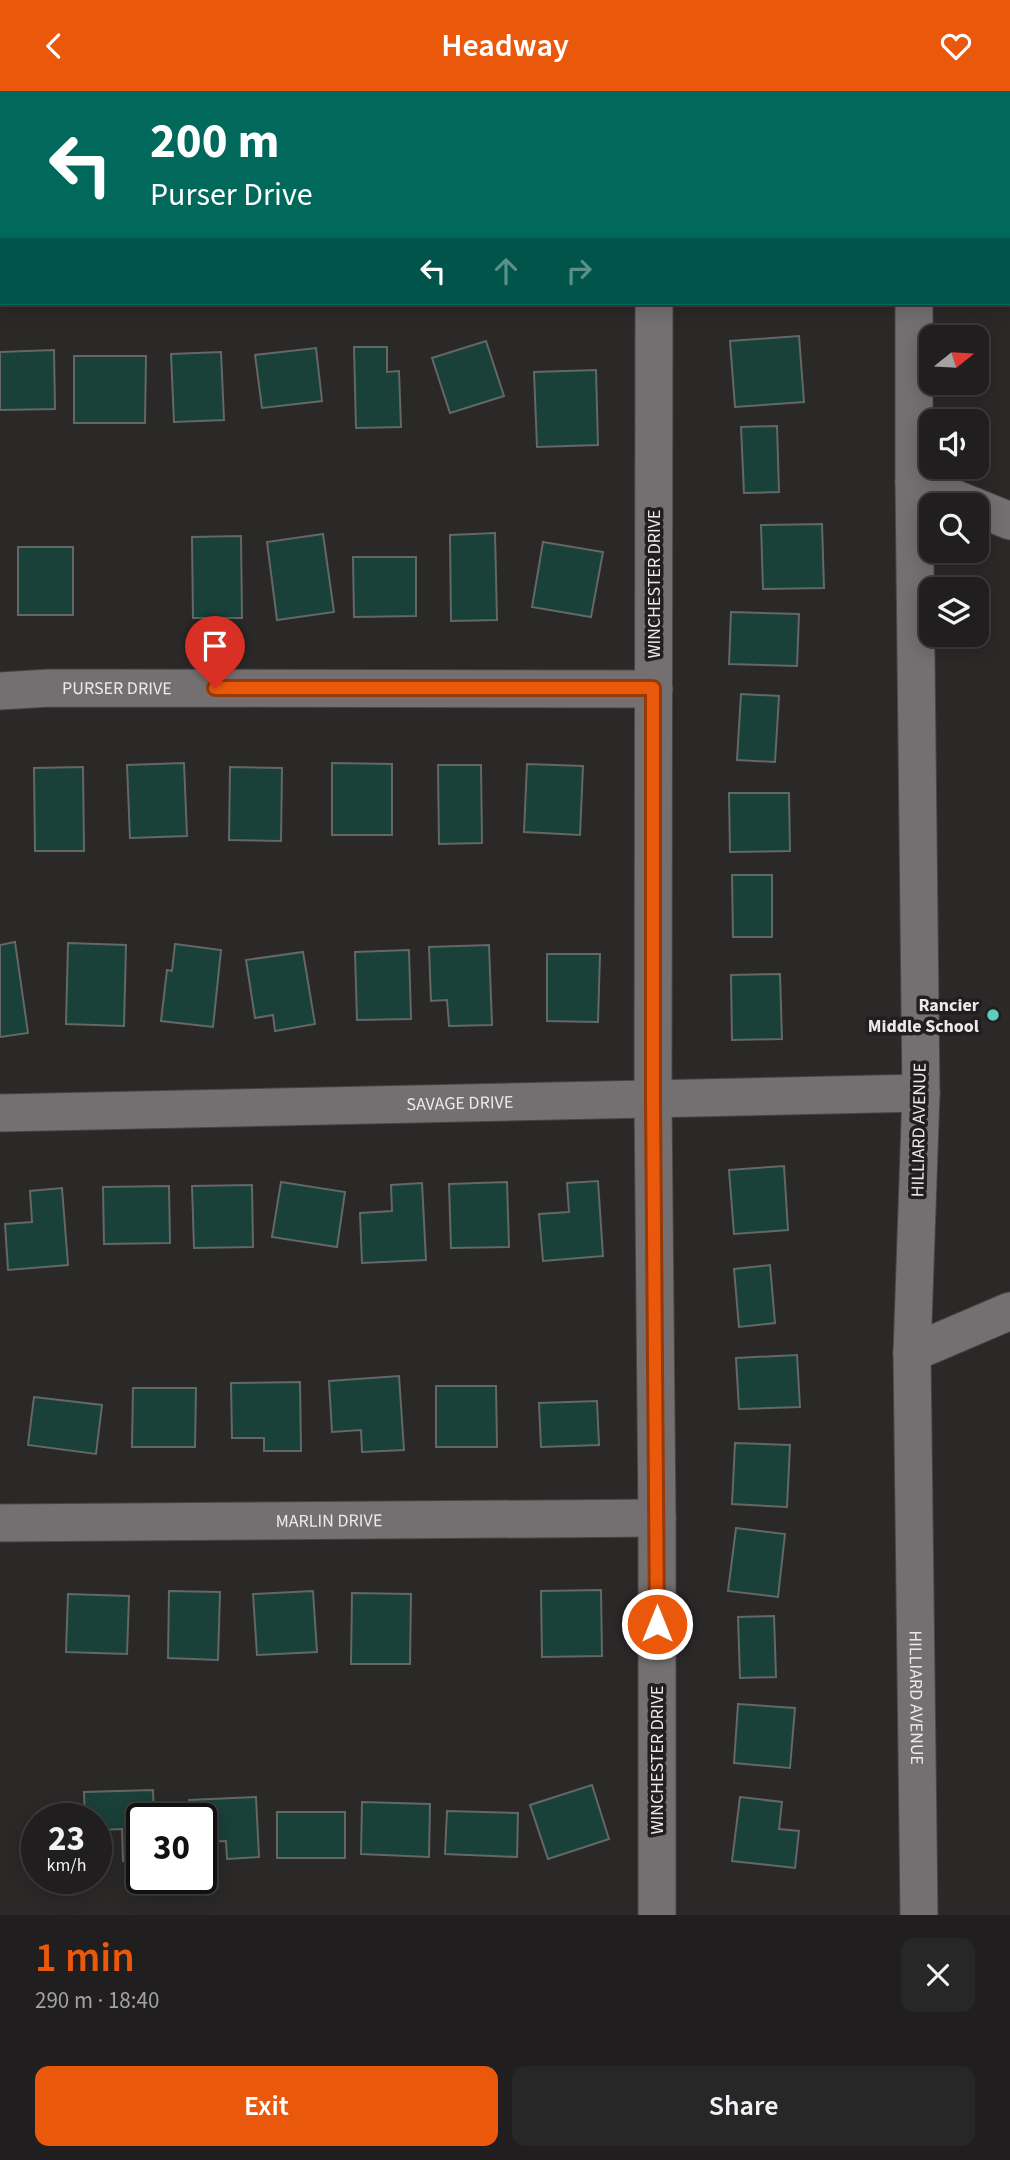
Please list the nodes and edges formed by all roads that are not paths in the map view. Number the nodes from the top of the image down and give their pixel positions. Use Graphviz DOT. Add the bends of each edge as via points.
graph roads {
  1 [pos="654,305"];
  2 [pos="914,305"];
  3 [pos="914,482"];
  4 [pos="942,493"];
  5 [pos="989,512"];
  6 [pos="1010,521"];
  7 [pos="653,688"];
  8 [pos="0,691"];
  9 [pos="921,1093"];
  10 [pos="653,1099"];
  11 [pos="0,1113"];
  12 [pos="1010,1311"];
  13 [pos="912,1353"];
  14 [pos="657,1518"];
  15 [pos="0,1523"];
  16 [pos="657,1915"];
  17 [pos="919,1915"];
  1 -- 7 [label="street, WINCHESTER DRIVE"];
  2 -- 3 [label="street, HILLIARD AVENUE"];
  3 -- 4 [label="street"];
  3 -- 9 [label="street, HILLIARD AVENUE"];
  5 -- 6 [label="street"];
  7 -- 8 [label="street, PURSER DRIVE"];
  7 -- 10 [label="street, WINCHESTER DRIVE"];
  9 -- 10 [label="street, SAVAGE DRIVE"];
  9 -- 13 [label="street, HILLIARD AVENUE"];
  10 -- 11 [label="street, SAVAGE DRIVE"];
  10 -- 14 [label="street, WINCHESTER DRIVE"];
  12 -- 13 [label="street"];
  13 -- 17 [label="street, HILLIARD AVENUE"];
  14 -- 15 [label="street, MARLIN DRIVE"];
  14 -- 16 [label="street, WINCHESTER DRIVE"];
}
